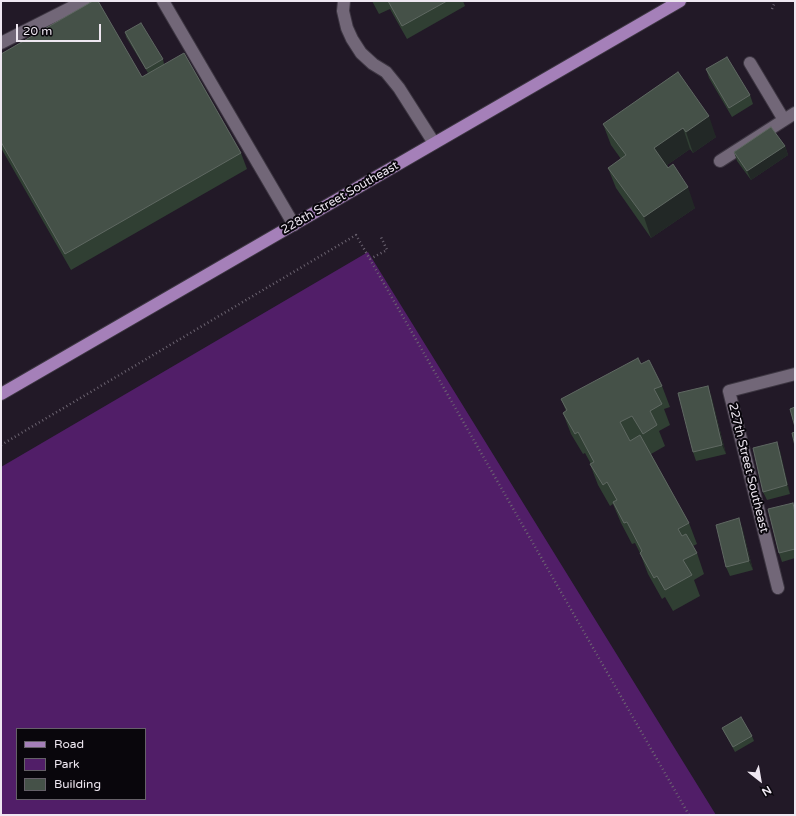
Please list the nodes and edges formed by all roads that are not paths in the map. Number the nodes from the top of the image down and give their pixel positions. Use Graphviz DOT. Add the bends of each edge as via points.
graph roads {
  1 [pos="84,1"];
  2 [pos="163,1"];
  3 [pos="344,1"];
  4 [pos="680,1"];
  5 [pos="1,43"];
  6 [pos="750,63"];
  7 [pos="795,113"];
  8 [pos="784,120"];
  9 [pos="434,143"];
  10 [pos="720,162"];
  11 [pos="294,225"];
  12 [pos="795,374"];
  13 [pos="1,394"];
  14 [pos="778,588"];
  1 -- 5 [label="street"];
  2 -- 11 [label="street"];
  3 -- 9 [label="street" via="343,11 352,39 361,53 386,72 399,88"];
  4 -- 9 [label="main road, 228th Street Southeast"];
  6 -- 8 [label="street"];
  7 -- 8 [label="street"];
  8 -- 10 [label="street"];
  9 -- 11 [label="main road, 228th Street Southeast"];
  11 -- 13 [label="main road, 228th Street Southeast"];
  12 -- 14 [label="street, 227th Street Southeast" via="729,391"];
}
